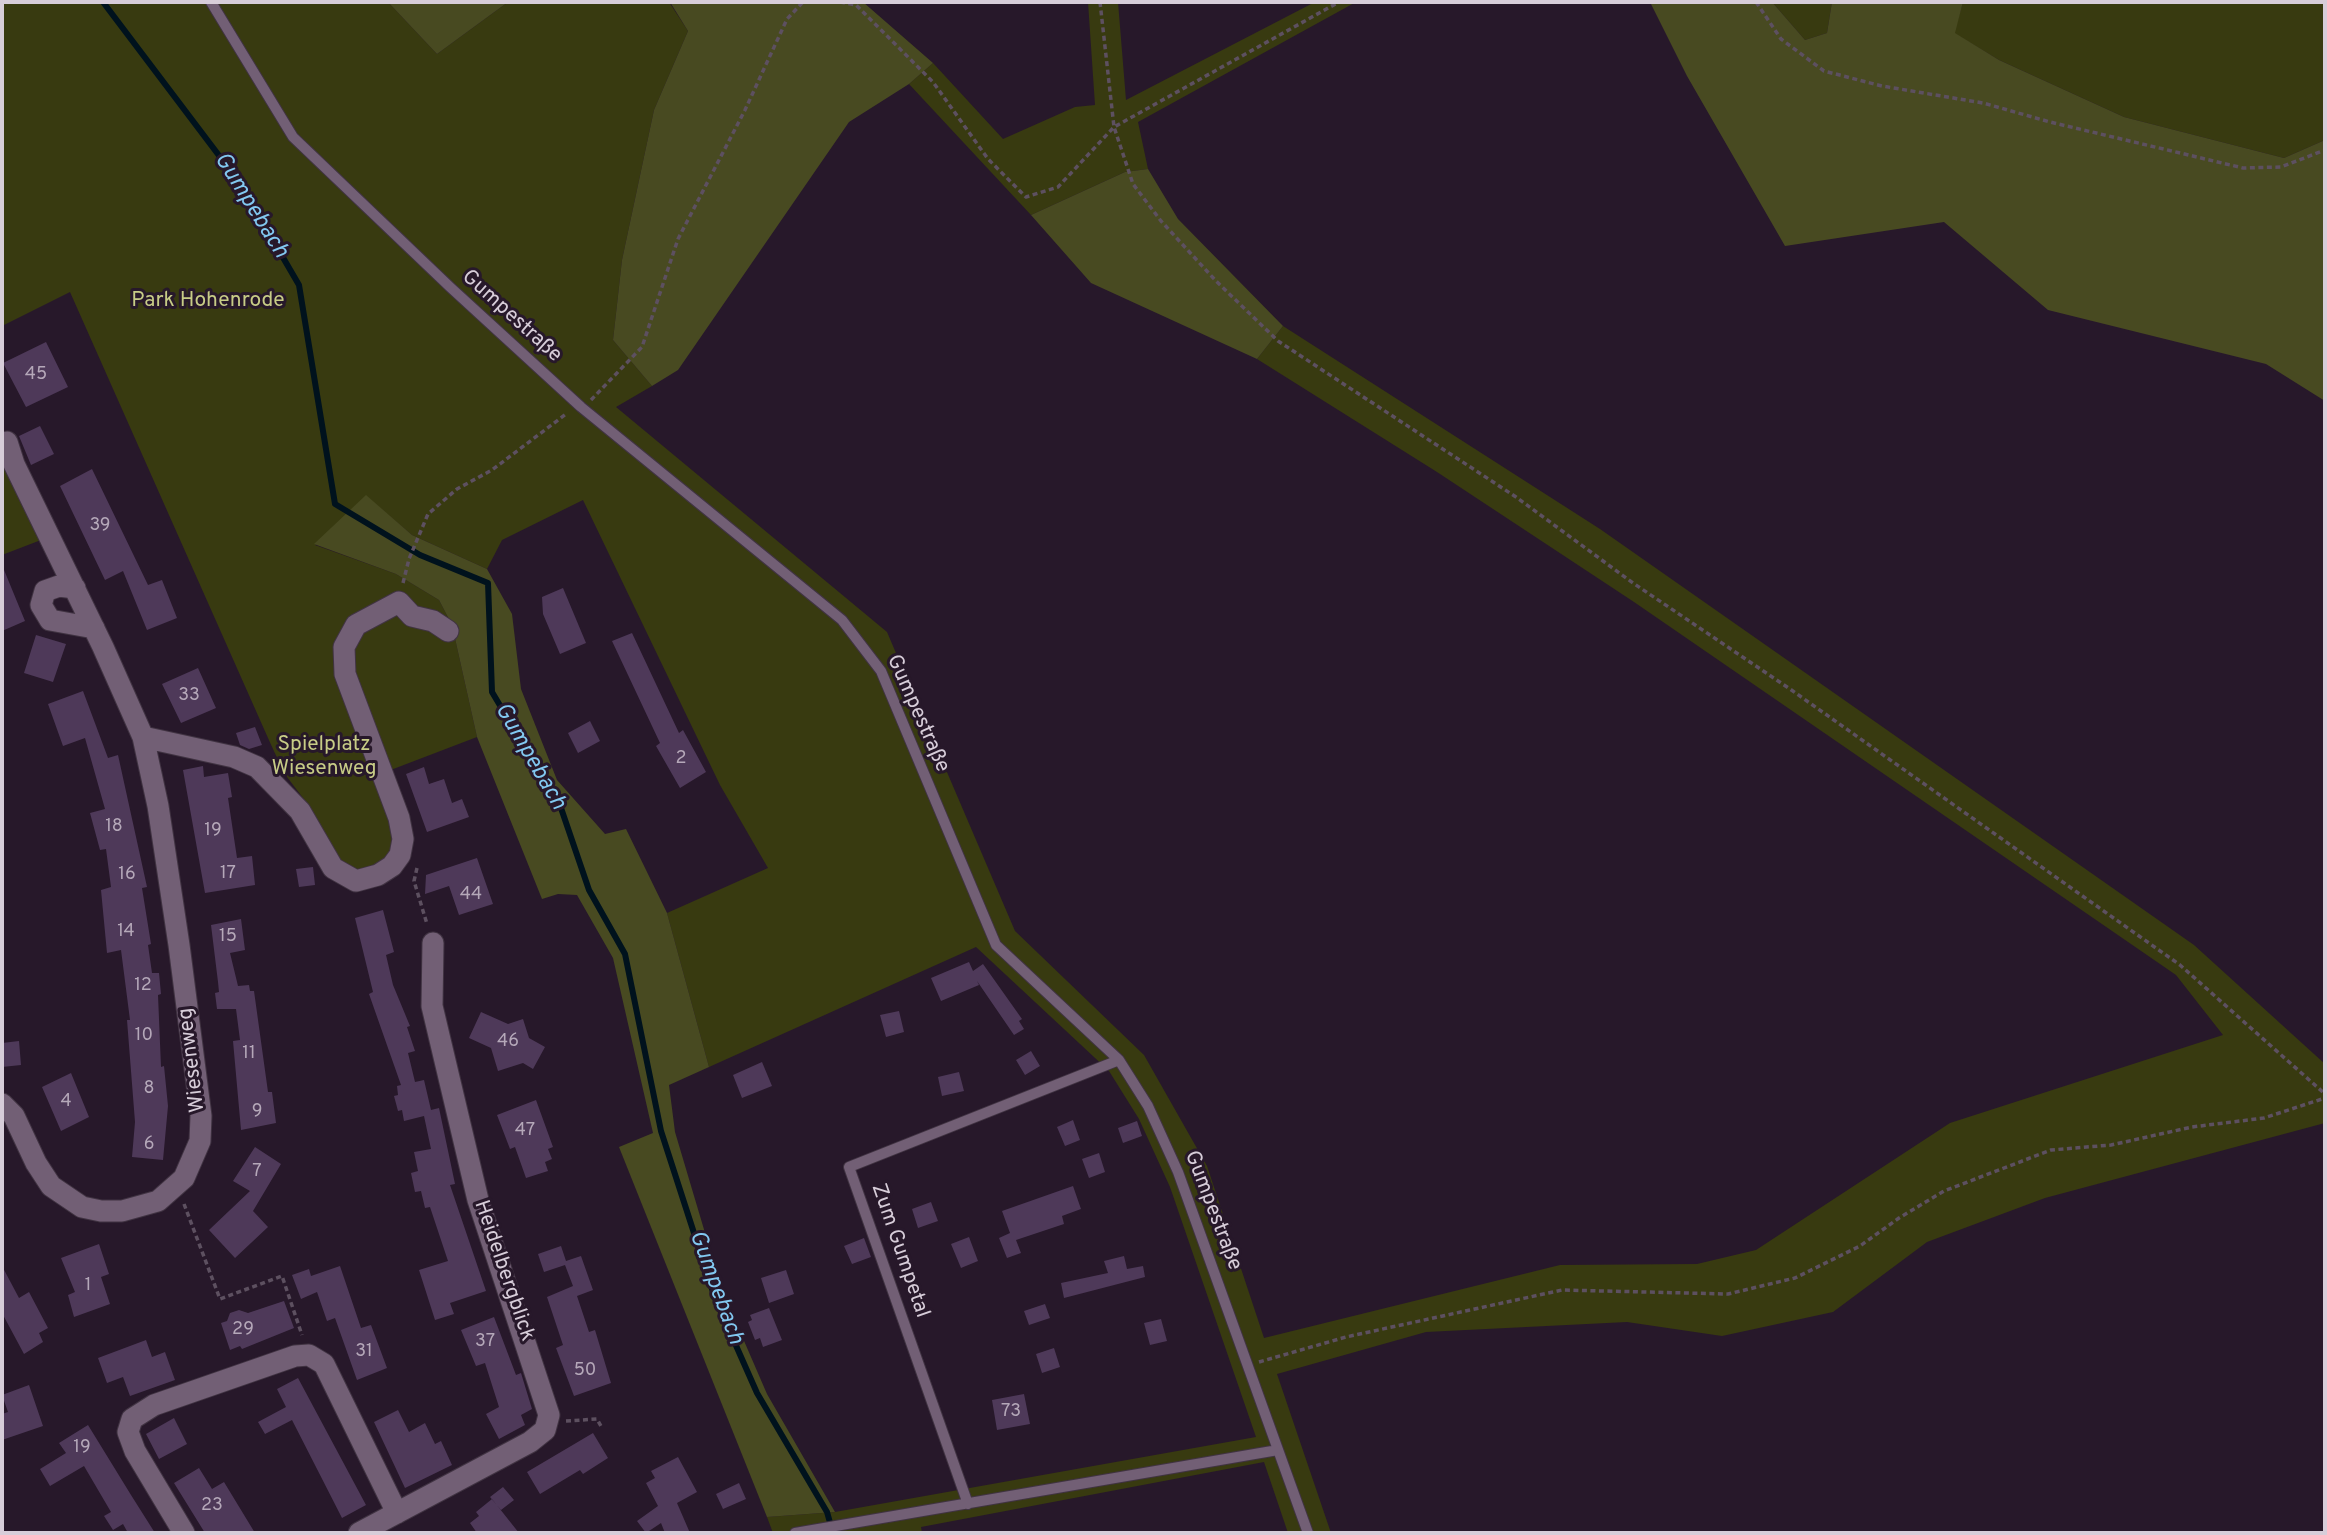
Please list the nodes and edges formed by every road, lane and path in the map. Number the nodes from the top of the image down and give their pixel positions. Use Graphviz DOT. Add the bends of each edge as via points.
graph roads {
  1 [pos="211,2"];
  2 [pos="803,2"];
  3 [pos="840,2"];
  4 [pos="1100,2"];
  5 [pos="1339,2"];
  6 [pos="1756,2"];
  7 [pos="1115,127"];
  8 [pos="2325,150"];
  9 [pos="582,408"];
  10 [pos="7,442"];
  11 [pos="406,570"];
  12 [pos="75,588"];
  13 [pos="94,628"];
  14 [pos="448,631"];
  15 [pos="142,737"];
  16 [pos="400,855"];
  17 [pos="433,943"];
  18 [pos="1119,1060"];
  19 [pos="2325,1096"];
  20 [pos="2,1104"];
  21 [pos="177,1185"];
  22 [pos="309,1355"];
  23 [pos="1247,1365"];
  24 [pos="547,1423"];
  25 [pos="602,1429"];
  26 [pos="1278,1450"];
  27 [pos="968,1504"];
  28 [pos="397,1513"];
  29 [pos="802,1532"];
  30 [pos="184,1533"];
  31 [pos="359,1533"];
  32 [pos="1308,1533"];
  1 -- 9 [label="lane, Gumpestraße" via="293,137"];
  2 -- 9 [label="path" via="787,19 746,110 678,239 642,347"];
  3 -- 7 [label="path" via="856,5 933,82 988,159 1026,197 1058,187"];
  4 -- 7 [label="path"];
  5 -- 7 [label="path"];
  6 -- 8 [label="path" via="1781,39 1835,74 1983,103 2242,168 2281,167"];
  7 -- 19 [label="path" via="1133,184 1161,221 1278,341 1516,497 2180,965"];
  9 -- 11 [label="path" via="564,415 428,514"];
  9 -- 18 [label="lane, Gumpestraße" via="842,620 881,671 996,945"];
  10 -- 12 [label="street, Wiesenweg"];
  12 -- 13 [label="street, Wiesenweg"];
  12 -- 13 [label="street" via="59,586 45,591 41,605 50,620"];
  13 -- 15 [label="street, Wiesenweg"];
  14 -- 16 [label="street" via="412,616 399,602 356,625 344,647 345,674 399,818"];
  15 -- 16 [label="street" via="234,757 257,767 300,811 333,868 356,881 378,875"];
  15 -- 21 [label="street, Wiesenweg" via="158,806 201,1116 200,1141"];
  16 -- 17 [label="path" via="418,862 414,881"];
  17 -- 24 [label="street, Heidelbergblick" via="432,1006 478,1200 546,1398"];
  18 -- 23 [label="lane, Gumpestraße" via="1148,1106 1178,1172"];
  18 -- 27 [label="lane, Zum Gumpetal" via="849,1167"];
  19 -- 23 [label="path" via="2264,1118 2111,1145 2051,1150 1944,1191 1860,1246 1795,1278 1728,1294 1562,1290 1346,1337"];
  20 -- 21 [label="street, Wiesenweg" via="14,1116 51,1186 82,1207 101,1211 142,1207"];
  21 -- 22 [label="path" via="219,1299 282,1276"];
  22 -- 28 [label="street" via="324,1364"];
  22 -- 30 [label="street" via="154,1405 132,1419 128,1432 135,1451"];
  23 -- 26 [label="lane, Gumpestraße"];
  24 -- 25 [label="path" via="597,1419"];
  24 -- 28 [label="street" via="530,1442"];
  26 -- 27 [label="lane"];
  26 -- 32 [label="lane, Gumpestraße"];
  27 -- 29 [label="lane"];
  28 -- 31 [label="street"];
}
